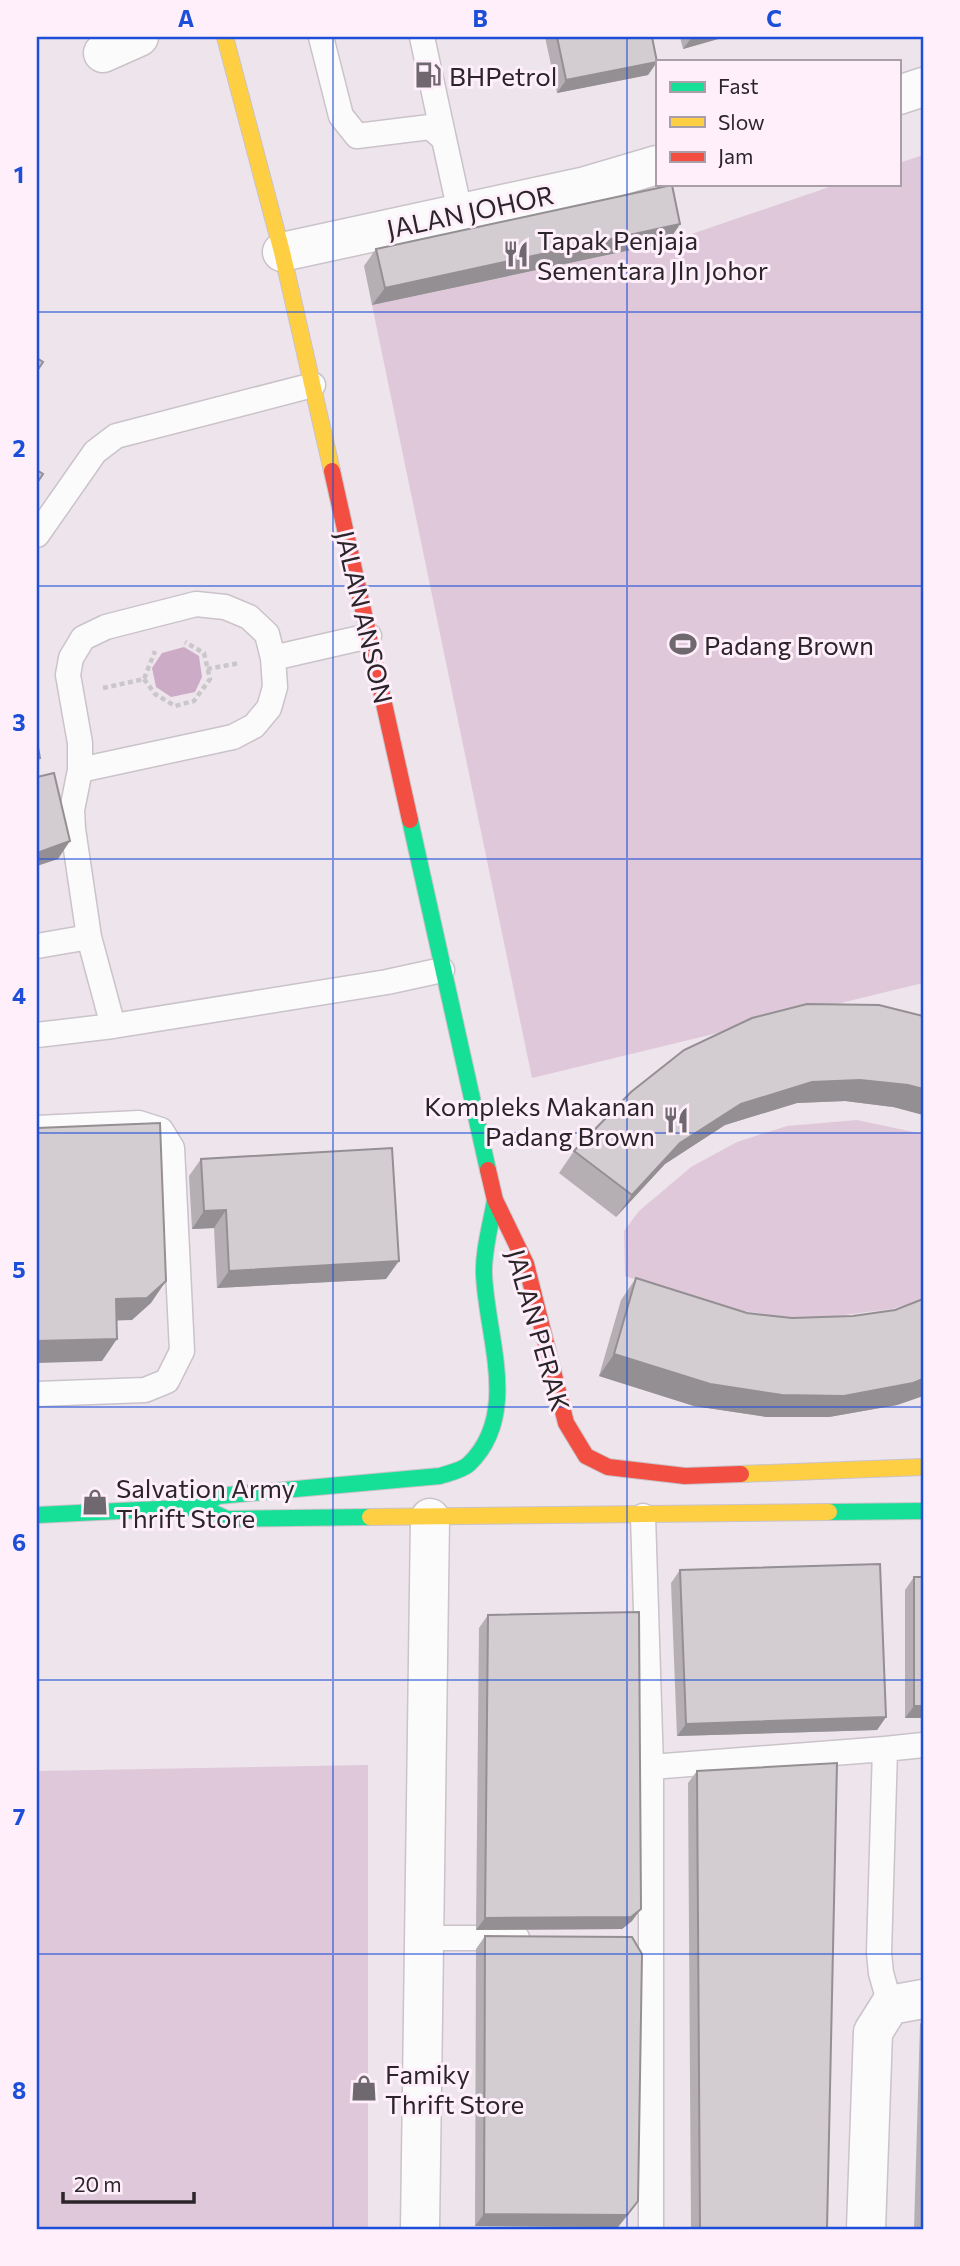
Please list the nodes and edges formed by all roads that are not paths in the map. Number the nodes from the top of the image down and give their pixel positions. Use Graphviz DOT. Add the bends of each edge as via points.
graph roads {
  1 [pos="138,37"];
  2 [pos="225,37"];
  3 [pos="321,37"];
  4 [pos="422,37"];
  5 [pos="103,53"];
  6 [pos="923,87"];
  7 [pos="900,95"];
  8 [pos="444,139"];
  9 [pos="656,165"];
  10 [pos="460,212"];
  11 [pos="282,252"];
  12 [pos="313,385"];
  13 [pos="37,535"];
  14 [pos="369,636"];
  15 [pos="273,658"];
  16 [pos="80,770"];
  17 [pos="89,937"];
  18 [pos="37,946"];
  19 [pos="442,970"];
  20 [pos="113,1026"];
  21 [pos="37,1035"];
  22 [pos="37,1128"];
  23 [pos="495,1200"];
  24 [pos="37,1394"];
  25 [pos="923,1467"];
  26 [pos="201,1507"];
  27 [pos="923,1511"];
  28 [pos="37,1515"];
  29 [pos="643,1516"];
  30 [pos="430,1518"];
  31 [pos="923,1745"];
  32 [pos="885,1749"];
  33 [pos="651,1767"];
  34 [pos="423,1938"];
  35 [pos="544,1938"];
  36 [pos="625,1938"];
  37 [pos="651,1938"];
  38 [pos="907,2002"];
  39 [pos="420,2229"];
  40 [pos="651,2229"];
  41 [pos="866,2229"];
  1 -- 5 [label="street"];
  2 -- 11 [label="main road, JALAN ANSON"];
  3 -- 8 [label="lane" via="341,116 357,136 430,127"];
  4 -- 8 [label="lane"];
  6 -- 7 [label="street"];
  8 -- 10 [label="lane"];
  9 -- 10 [label="street, JALAN JOHOR" via="586,186"];
  10 -- 11 [label="street, JALAN JOHOR"];
  11 -- 12 [label="main road, JALAN ANSON"];
  12 -- 13 [label="lane" via="116,436 95,452"];
  12 -- 14 [label="main road, JALAN ANSON"];
  14 -- 15 [label="lane"];
  14 -- 19 [label="main road, JALAN ANSON"];
  15 -- 16 [label="lane" via="275,687 269,708 254,726 233,737"];
  15 -- 16 [label="lane" via="267,634 249,617 225,607 196,604 106,627 83,638 71,658 68,675"];
  16 -- 17 [label="lane" via="73,829"];
  17 -- 18 [label="lane"];
  17 -- 20 [label="lane"];
  19 -- 20 [label="lane"];
  19 -- 23 [label="main road, JALAN ANSON"];
  20 -- 21 [label="lane"];
  22 -- 24 [label="lane" via="139,1124 161,1130 172,1148 182,1351 167,1381 145,1390"];
  23 -- 25 [label="main road, JALAN PERAK" via="526,1264 566,1423 586,1456 608,1467 685,1476"];
  23 -- 26 [label="main road, JALAN PERAK" via="484,1273 498,1387 491,1435 468,1466 440,1476 218,1496"];
  26 -- 28 [label="main road, JALAN PERAK"];
  26 -- 30 [label="main road, JALAN PERAK" via="228,1519"];
  27 -- 29 [label="main road, JALAN PERAK"];
  29 -- 30 [label="main road, JALAN PERAK"];
  29 -- 33 [label="lane"];
  30 -- 34 [label="street"];
  31 -- 32 [label="lane"];
  32 -- 33 [label="lane"];
  32 -- 38 [label="lane" via="879,1953 881,1973"];
  33 -- 37 [label="lane"];
  34 -- 35 [label="lane"];
  34 -- 39 [label="street"];
  36 -- 37 [label="lane"];
  37 -- 40 [label="lane"];
  38 -- 41 [label="street" via="873,2032"];
}
